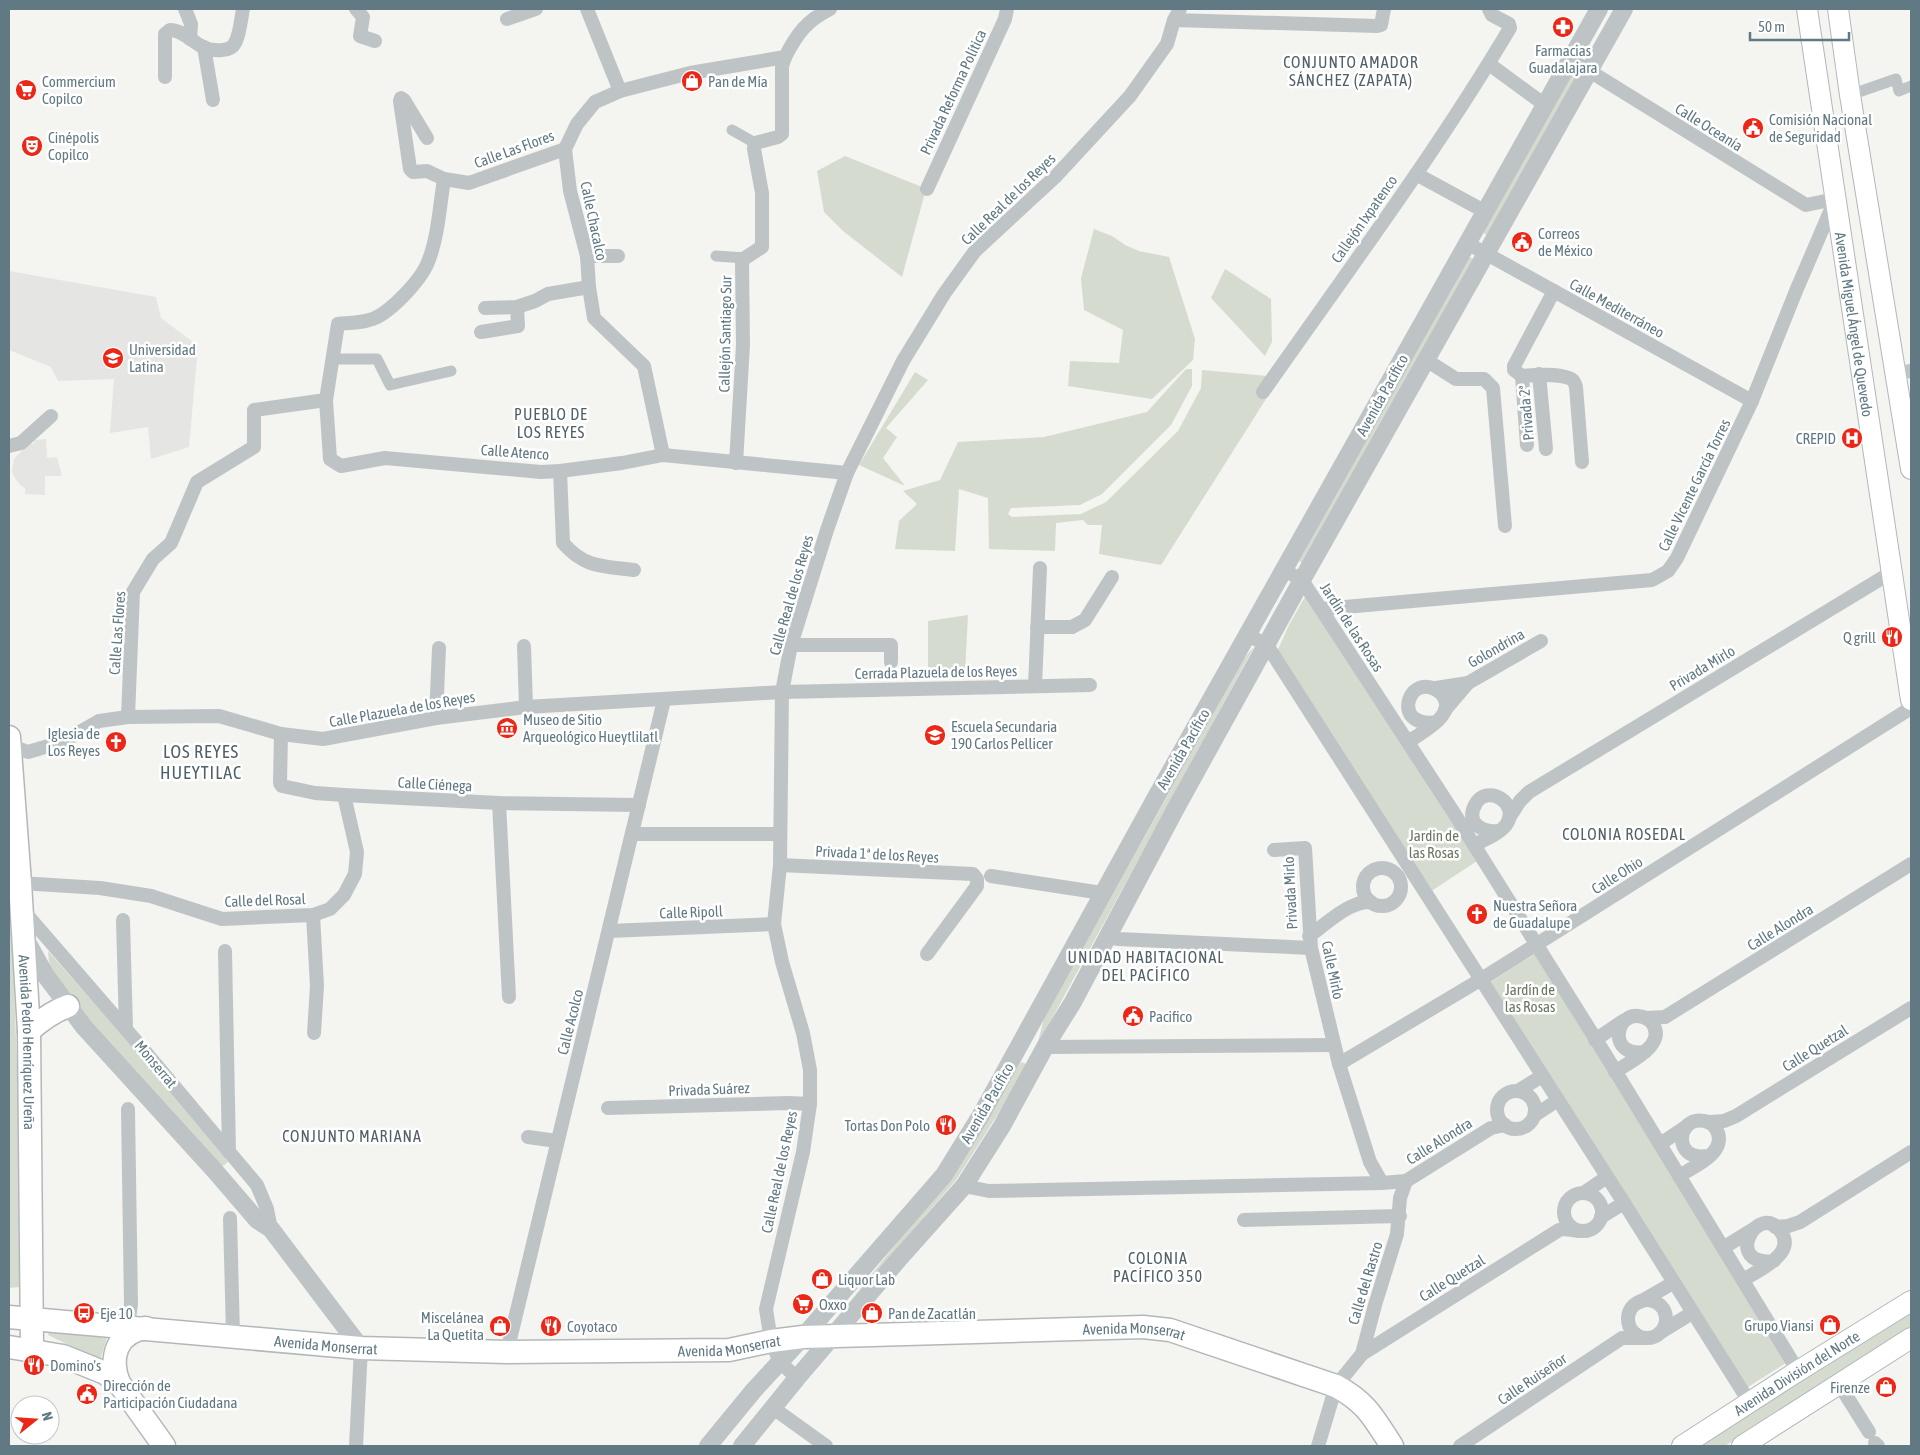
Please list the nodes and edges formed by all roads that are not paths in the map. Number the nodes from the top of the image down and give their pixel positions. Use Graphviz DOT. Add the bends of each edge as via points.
graph roads {
  1 [pos="185,9"];
  2 [pos="243,9"];
  3 [pos="356,9"];
  4 [pos="536,9"];
  5 [pos="587,9"];
  6 [pos="830,9"];
  7 [pos="1007,9"];
  8 [pos="1384,9"];
  9 [pos="1489,9"];
  10 [pos="1599,9"];
  11 [pos="1624,9"];
  12 [pos="1807,9"];
  13 [pos="1838,9"];
  14 [pos="1177,15"];
  15 [pos="507,19"];
  16 [pos="190,38"];
  17 [pos="375,41"];
  18 [pos="204,47"];
  19 [pos="785,57"];
  20 [pos="1570,60"];
  21 [pos="1489,64"];
  22 [pos="1589,71"];
  23 [pos="165,77"];
  24 [pos="1911,86"];
  25 [pos="620,91"];
  26 [pos="1850,95"];
  27 [pos="213,100"];
  28 [pos="1545,105"];
  29 [pos="732,130"];
  30 [pos="428,138"];
  31 [pos="755,143"];
  32 [pos="565,149"];
  33 [pos="1416,174"];
  34 [pos="444,179"];
  35 [pos="927,189"];
  36 [pos="1835,199"];
  37 [pos="1484,211"];
  38 [pos="1467,243"];
  39 [pos="1486,254"];
  40 [pos="587,256"];
  41 [pos="618,256"];
  42 [pos="716,256"];
  43 [pos="745,258"];
  44 [pos="589,287"];
  45 [pos="1554,291"];
  46 [pos="517,307"];
  47 [pos="485,308"];
  48 [pos="481,332"];
  49 [pos="332,359"];
  50 [pos="1426,360"];
  51 [pos="450,371"];
  52 [pos="1903,372"];
  53 [pos="1539,374"];
  54 [pos="1522,376"];
  55 [pos="1263,392"];
  56 [pos="326,400"];
  57 [pos="1752,401"];
  58 [pos="51,416"];
  59 [pos="1527,445"];
  60 [pos="9,446"];
  61 [pos="1546,449"];
  62 [pos="662,455"];
  63 [pos="1582,462"];
  64 [pos="736,463"];
  65 [pos="1911,469"];
  66 [pos="560,471"];
  67 [pos="847,473"];
  68 [pos="1505,526"];
  69 [pos="1040,568"];
  70 [pos="634,570"];
  71 [pos="1284,570"];
  72 [pos="1892,572"];
  73 [pos="1112,577"];
  74 [pos="1302,580"];
  75 [pos="1322,609"];
  76 [pos="1037,627"];
  77 [pos="1248,635"];
  78 [pos="1541,641"];
  79 [pos="791,645"];
  80 [pos="1267,645"];
  81 [pos="524,646"];
  82 [pos="439,648"];
  83 [pos="891,662"];
  84 [pos="1468,683"];
  85 [pos="1090,685"];
  86 [pos="1035,686"];
  87 [pos="1436,688"];
  88 [pos="782,692"];
  89 [pos="1413,692"];
  90 [pos="664,700"];
  91 [pos="1911,700"];
  92 [pos="526,707"];
  93 [pos="1911,708"];
  94 [pos="1387,710"];
  95 [pos="1445,710"];
  96 [pos="128,717"];
  97 [pos="436,718"];
  98 [pos="1435,722"];
  99 [pos="281,734"];
  100 [pos="9,737"];
  101 [pos="1408,742"];
  102 [pos="9,745"];
  103 [pos="1529,792"];
  104 [pos="344,795"];
  105 [pos="1500,797"];
  106 [pos="1477,800"];
  107 [pos="499,803"];
  108 [pos="639,805"];
  109 [pos="1454,813"];
  110 [pos="1509,818"];
  111 [pos="1499,831"];
  112 [pos="632,834"];
  113 [pos="780,834"];
  114 [pos="1474,846"];
  115 [pos="1274,850"];
  116 [pos="1402,856"];
  117 [pos="1911,864"];
  118 [pos="780,865"];
  119 [pos="1384,868"];
  120 [pos="991,876"];
  121 [pos="1418,881"];
  122 [pos="20,883"];
  123 [pos="1364,883"];
  124 [pos="1401,892"];
  125 [pos="1102,893"];
  126 [pos="1371,902"];
  127 [pos="1353,904"];
  128 [pos="22,910"];
  129 [pos="313,915"];
  130 [pos="123,920"];
  131 [pos="774,924"];
  132 [pos="609,931"];
  133 [pos="24,935"];
  134 [pos="1106,937"];
  135 [pos="1310,942"];
  136 [pos="1536,945"];
  137 [pos="224,951"];
  138 [pos="927,954"];
  139 [pos="1480,980"];
  140 [pos="509,997"];
  141 [pos="68,1006"];
  142 [pos="1911,1008"];
  143 [pos="1665,1017"];
  144 [pos="1646,1018"];
  145 [pos="1623,1021"];
  146 [pos="126,1029"];
  147 [pos="29,1031"];
  148 [pos="314,1033"];
  149 [pos="1596,1040"];
  150 [pos="1655,1040"];
  151 [pos="1021,1045"];
  152 [pos="1333,1045"];
  153 [pos="1042,1052"];
  154 [pos="1644,1052"];
  155 [pos="1338,1064"];
  156 [pos="1615,1072"];
  157 [pos="1542,1076"];
  158 [pos="1518,1091"];
  159 [pos="1558,1100"];
  160 [pos="810,1104"];
  161 [pos="608,1108"];
  162 [pos="128,1109"];
  163 [pos="1535,1115"];
  164 [pos="1736,1116"];
  165 [pos="1710,1122"];
  166 [pos="1498,1123"];
  167 [pos="1687,1126"];
  168 [pos="528,1137"];
  169 [pos="557,1141"];
  170 [pos="1660,1144"];
  171 [pos="1719,1144"];
  172 [pos="229,1152"];
  173 [pos="1911,1152"];
  174 [pos="1708,1156"];
  175 [pos="1679,1176"];
  176 [pos="1608,1177"];
  177 [pos="1406,1181"];
  178 [pos="1382,1183"];
  179 [pos="964,1186"];
  180 [pos="1585,1192"];
  181 [pos="1624,1203"];
  182 [pos="1564,1208"];
  183 [pos="1400,1216"];
  184 [pos="1601,1217"];
  185 [pos="230,1218"];
  186 [pos="1244,1220"];
  187 [pos="1800,1222"];
  188 [pos="1775,1226"];
  189 [pos="271,1229"];
  190 [pos="1559,1230"];
  191 [pos="1752,1230"];
  192 [pos="1580,1231"];
  193 [pos="1723,1248"];
  194 [pos="1784,1248"];
  195 [pos="1774,1260"];
  196 [pos="1743,1280"];
  197 [pos="1674,1283"];
  198 [pos="1911,1301"];
  199 [pos="1640,1302"];
  200 [pos="1692,1312"];
  201 [pos="1628,1315"];
  202 [pos="9,1317"];
  203 [pos="32,1318"];
  204 [pos="137,1327"];
  205 [pos="1661,1332"];
  206 [pos="234,1335"];
  207 [pos="835,1335"];
  208 [pos="803,1337"];
  209 [pos="1622,1338"];
  210 [pos="1644,1338"];
  211 [pos="1911,1338"];
  212 [pos="771,1341"];
  213 [pos="9,1347"];
  214 [pos="361,1348"];
  215 [pos="32,1350"];
  216 [pos="507,1352"];
  217 [pos="1362,1354"];
  218 [pos="780,1362"];
  219 [pos="1798,1371"];
  220 [pos="798,1378"];
  221 [pos="119,1383"];
  222 [pos="1839,1384"];
  223 [pos="1336,1386"];
  224 [pos="1750,1403"];
  225 [pos="773,1408"];
  226 [pos="1874,1440"];
  227 [pos="164,1446"];
  228 [pos="356,1446"];
  229 [pos="708,1446"];
  230 [pos="742,1446"];
  231 [pos="826,1446"];
  232 [pos="1318,1446"];
  233 [pos="1392,1446"];
  234 [pos="1460,1446"];
  235 [pos="1682,1446"];
  236 [pos="1742,1446"];
  1 -- 16 [label="street" via="191,24"];
  2 -- 18 [label="street" via="235,43 229,49"];
  3 -- 17 [label="street" via="363,17 360,36"];
  4 -- 15 [label="street"];
  5 -- 25 [label="street"];
  6 -- 19 [label="street" via="817,15 798,32"];
  7 -- 35 [label="street, Privada Reforma Política"];
  8 -- 14 [label="street" via="1382,25 1377,26"];
  9 -- 21 [label="street, Callejón Ixpatenco" via="1492,15 1510,26"];
  10 -- 20 [label="street, Avenida Pacífico"];
  11 -- 22 [label="street, Avenida Pacífico"];
  12 -- 36 [label="main road, Avenida Miguel Ángel de Quevedo"];
  13 -- 26 [label="main road"];
  14 -- 67 [label="street, Calle Real de los Reyes" via="1167,44 1130,96 1056,176 975,251 944,294 903,361"];
  16 -- 18 [label="street"];
  16 -- 23 [label="street" via="176,30 165,34"];
  18 -- 27 [label="street"];
  19 -- 25 [label="street, Calle Las Flores" via="690,73"];
  19 -- 31 [label="street" via="782,66 782,134"];
  20 -- 22 [label="street, Calle Oceanía"];
  20 -- 28 [label="street, Avenida Pacífico"];
  21 -- 28 [label="street"];
  21 -- 33 [label="street, Callejón Ixpatenco"];
  22 -- 36 [label="street, Calle Oceanía" via="1806,205"];
  22 -- 39 [label="street, Avenida Pacífico"];
  24 -- 26 [label="street" via="1899,90 1896,79"];
  25 -- 32 [label="street, Calle Las Flores" via="595,102 577,124"];
  26 -- 52 [label="main road"];
  28 -- 37 [label="street, Avenida Pacífico"];
  29 -- 31 [label="street"];
  30 -- 34 [label="street, Calle Las Flores" via="402,98 410,169 413,172 427,171"];
  31 -- 43 [label="street, Callejón Santiago Sur" via="762,194 762,247"];
  32 -- 34 [label="street, Calle Las Flores" via="469,183"];
  32 -- 40 [label="street, Calle Chacalco" via="570,192"];
  33 -- 37 [label="street"];
  33 -- 55 [label="street, Callejón Ixpatenco"];
  34 -- 49 [label="street" via="428,263 395,306 370,320 338,324"];
  36 -- 57 [label="street, Calle Vicente García Torres"];
  36 -- 72 [label="main road, Avenida Miguel Ángel de Quevedo"];
  37 -- 38 [label="street, Avenida Pacífico"];
  38 -- 39 [label="street, Calle Mediterráneo"];
  38 -- 71 [label="street, Avenida Pacífico"];
  39 -- 45 [label="street, Calle Mediterráneo"];
  39 -- 50 [label="street, Avenida Pacífico"];
  40 -- 41 [label="street"];
  40 -- 44 [label="street, Calle Chacalco"];
  42 -- 43 [label="street"];
  43 -- 64 [label="street, Callejón Santiago Sur" via="742,262 743,345"];
  44 -- 46 [label="street" via="548,294"];
  44 -- 62 [label="street, Calle Chacalco" via="594,318 644,366"];
  45 -- 54 [label="street" via="1514,366"];
  45 -- 57 [label="street, Calle Mediterráneo"];
  46 -- 47 [label="street"];
  46 -- 48 [label="street" via="518,326"];
  49 -- 51 [label="street" via="376,359 390,385"];
  49 -- 56 [label="street"];
  50 -- 68 [label="street" via="1456,378 1484,379 1493,388"];
  50 -- 74 [label="street, Avenida Pacífico"];
  52 -- 65 [label="main road"];
  53 -- 54 [label="street"];
  53 -- 61 [label="street, Privada 2ª"];
  53 -- 63 [label="street" via="1574,381"];
  54 -- 59 [label="street"];
  56 -- 66 [label="street, Calle Atenco" via="330,458 341,466 385,458"];
  56 -- 96 [label="street, Calle Las Flores" via="254,410 254,448 198,482 171,543 153,558 133,592"];
  57 -- 75 [label="street, Calle Vicente García Torres" via="1677,558 1668,572 1652,580"];
  58 -- 60 [label="street" via="22,443"];
  62 -- 64 [label="street, Calle Atenco"];
  62 -- 66 [label="street, Calle Atenco"];
  64 -- 67 [label="street, Calle Atenco"];
  66 -- 70 [label="street" via="563,543 584,562"];
  67 -- 79 [label="street, Calle Real de los Reyes"];
  69 -- 76 [label="street"];
  71 -- 74 [label="street, Jardín de las Rosas"];
  71 -- 77 [label="street, Avenida Pacífico"];
  72 -- 91 [label="main road, Avenida Miguel Ángel de Quevedo"];
  72 -- 103 [label="street, Privada Mirlo"];
  73 -- 76 [label="street" via="1085,620 1072,628"];
  74 -- 75 [label="street, Jardín de las Rosas"];
  74 -- 80 [label="street, Avenida Pacífico"];
  75 -- 94 [label="street, Jardín de las Rosas"];
  76 -- 86 [label="street"];
  77 -- 80 [label="street"];
  77 -- 125 [label="street, Avenida Pacífico"];
  78 -- 84 [label="street, Golondrina"];
  79 -- 83 [label="street" via="891,645"];
  79 -- 88 [label="street, Calle Real de los Reyes"];
  80 -- 116 [label="street"];
  80 -- 134 [label="street, Avenida Pacífico"];
  81 -- 92 [label="street"];
  82 -- 97 [label="street"];
  84 -- 87 [label="street, Golondrina"];
  84 -- 95 [label="street, Golondrina"];
  85 -- 86 [label="street, Cerrada Plazuela de los Reyes"];
  86 -- 88 [label="street, Cerrada Plazuela de los Reyes"];
  87 -- 89 [label="street" via="1420,687"];
  87 -- 95 [label="street" via="1446,702"];
  88 -- 90 [label="street, Calle Plazuela de los Reyes"];
  88 -- 113 [label="street, Calle Real de los Reyes"];
  89 -- 94 [label="street"];
  89 -- 98 [label="street" via="1409,701 1412,716 1425,724"];
  90 -- 92 [label="street, Calle Plazuela de los Reyes"];
  90 -- 108 [label="street, Calle Acolco"];
  92 -- 97 [label="street, Calle Plazuela de los Reyes"];
  93 -- 136 [label="street, Calle Ohio"];
  94 -- 101 [label="street, Jardín de las Rosas"];
  95 -- 98 [label="street"];
  96 -- 99 [label="street, Calle Plazuela de los Reyes" via="219,716"];
  96 -- 102 [label="street, Calle Plazuela de los Reyes" via="99,721 62,742 28,752"];
  97 -- 99 [label="street, Calle Plazuela de los Reyes" via="323,739"];
  98 -- 101 [label="street"];
  99 -- 104 [label="street, Calle Ciénega" via="282,786"];
  100 -- 102 [label="main road, Avenida Pedro Henríquez Ureña"];
  101 -- 109 [label="street, Jardín de las Rosas"];
  102 -- 122 [label="main road, Avenida Pedro Henríquez Ureña"];
  103 -- 105 [label="street, Privada Mirlo"];
  103 -- 110 [label="street, Privada Mirlo"];
  104 -- 107 [label="street, Calle Ciénega"];
  104 -- 129 [label="street, Calle del Rosal" via="358,852 355,874 344,895 330,909"];
  105 -- 106 [label="street" via="1492,794"];
  105 -- 110 [label="street" via="1506,802"];
  106 -- 109 [label="street"];
  106 -- 111 [label="street" via="1472,809 1473,820 1479,828"];
  107 -- 108 [label="street, Calle Ciénega"];
  107 -- 140 [label="street"];
  108 -- 112 [label="street, Calle Acolco"];
  109 -- 114 [label="street, Jardín de las Rosas"];
  110 -- 111 [label="street"];
  111 -- 114 [label="street"];
  112 -- 113 [label="street"];
  112 -- 132 [label="street, Calle Acolco"];
  113 -- 118 [label="street, Calle Real de los Reyes"];
  114 -- 136 [label="street, Jardín de las Rosas"];
  115 -- 135 [label="street, Privada Mirlo" via="1305,848"];
  116 -- 119 [label="street"];
  116 -- 121 [label="street"];
  117 -- 143 [label="street, Calle Alondra"];
  118 -- 131 [label="street, Calle Real de los Reyes"];
  118 -- 138 [label="street, Privada 1ª de los Reyes" via="973,874 977,886"];
  119 -- 123 [label="street" via="1368,875"];
  119 -- 124 [label="street" via="1398,876"];
  120 -- 125 [label="street"];
  121 -- 124 [label="street"];
  121 -- 139 [label="street"];
  122 -- 128 [label="main road, Avenida Pedro Henríquez Ureña"];
  122 -- 129 [label="street, Calle del Rosal" via="100,888 151,896 222,919"];
  123 -- 126 [label="street" via="1364,894"];
  123 -- 127 [label="street, Calle Mirlo"];
  124 -- 126 [label="street" via="1388,906"];
  125 -- 151 [label="street, Avenida Pacífico"];
  126 -- 127 [label="street, Calle Mirlo"];
  127 -- 135 [label="street, Calle Mirlo"];
  128 -- 133 [label="main road, Avenida Pedro Henríquez Ureña"];
  128 -- 146 [label="street, Monserrat"];
  129 -- 148 [label="street" via="317,986"];
  130 -- 146 [label="street"];
  131 -- 132 [label="street, Calle Ripoll"];
  131 -- 160 [label="street, Calle Real de los Reyes" via="803,1033 810,1070"];
  132 -- 169 [label="street, Calle Acolco"];
  133 -- 141 [label="street, Monserrat" via="46,976"];
  133 -- 147 [label="main road, Avenida Pedro Henríquez Ureña"];
  134 -- 135 [label="street"];
  134 -- 153 [label="street, Avenida Pacífico" via="1073,1002"];
  135 -- 152 [label="street, Calle Mirlo"];
  136 -- 139 [label="street, Calle Ohio"];
  136 -- 149 [label="street, Jardín de las Rosas"];
  137 -- 172 [label="street"];
  139 -- 155 [label="street, Calle Ohio"];
  139 -- 157 [label="street"];
  141 -- 147 [label="main road" via="42,1019"];
  141 -- 189 [label="street, Monserrat" via="84,1028 257,1220"];
  142 -- 164 [label="street, Calle Quetzal"];
  143 -- 144 [label="street, Calle Alondra"];
  143 -- 150 [label="street"];
  144 -- 145 [label="street" via="1630,1017"];
  144 -- 150 [label="street" via="1652,1023"];
  145 -- 149 [label="street"];
  145 -- 154 [label="street" via="1618,1030 1619,1041 1634,1054"];
  146 -- 172 [label="street, Monserrat"];
  147 -- 203 [label="main road, Avenida Pedro Henríquez Ureña"];
  149 -- 156 [label="street, Jardín de las Rosas"];
  150 -- 154 [label="street"];
  151 -- 153 [label="street"];
  151 -- 208 [label="street, Avenida Pacífico" via="944,1175"];
  152 -- 153 [label="street"];
  152 -- 155 [label="street, Calle Mirlo"];
  153 -- 179 [label="street, Avenida Pacífico" via="1002,1126"];
  154 -- 156 [label="street"];
  155 -- 178 [label="street" via="1370,1162"];
  156 -- 170 [label="street, Jardín de las Rosas"];
  157 -- 158 [label="street"];
  157 -- 159 [label="street"];
  158 -- 163 [label="street" via="1532,1099"];
  158 -- 166 [label="street" via="1501,1099"];
  159 -- 163 [label="street"];
  159 -- 176 [label="street"];
  160 -- 161 [label="street, Privada Suárez"];
  160 -- 212 [label="street, Calle Real de los Reyes" via="803,1152 766,1309"];
  162 -- 204 [label="street" via="131,1304"];
  163 -- 166 [label="street" via="1522,1128 1513,1129"];
  164 -- 165 [label="street, Calle Quetzal"];
  164 -- 171 [label="street, Calle Quetzal"];
  165 -- 167 [label="street" via="1694,1121"];
  165 -- 171 [label="street" via="1716,1128"];
  166 -- 177 [label="street, Calle Alondra"];
  167 -- 170 [label="street"];
  167 -- 174 [label="street" via="1682,1135 1682,1145 1688,1154 1698,1158"];
  168 -- 169 [label="street"];
  169 -- 216 [label="street, Calle Acolco"];
  170 -- 175 [label="street, Jardín de las Rosas"];
  171 -- 174 [label="street"];
  172 -- 189 [label="street, Monserrat" via="257,1184"];
  173 -- 187 [label="street"];
  174 -- 175 [label="street"];
  175 -- 193 [label="street, Jardín de las Rosas"];
  176 -- 180 [label="street"];
  176 -- 181 [label="street"];
  177 -- 178 [label="street"];
  177 -- 183 [label="street, Calle del Rastro" via="1400,1198"];
  178 -- 179 [label="street" via="989,1191"];
  179 -- 207 [label="street, Avenida Pacífico"];
  180 -- 182 [label="street" via="1575,1194"];
  180 -- 184 [label="street" via="1598,1201"];
  181 -- 184 [label="street"];
  181 -- 197 [label="street"];
  182 -- 190 [label="street"];
  182 -- 192 [label="street" via="1568,1223"];
  183 -- 186 [label="street"];
  183 -- 217 [label="street, Calle del Rastro"];
  184 -- 192 [label="street" via="1597,1225"];
  185 -- 206 [label="street"];
  187 -- 188 [label="street"];
  187 -- 194 [label="street"];
  188 -- 191 [label="street" via="1759,1225"];
  188 -- 194 [label="street" via="1785,1240"];
  189 -- 214 [label="street, Monserrat"];
  190 -- 192 [label="street"];
  190 -- 217 [label="street, Calle Quetzal"];
  191 -- 193 [label="street"];
  191 -- 195 [label="street" via="1747,1239 1748,1249 1754,1258 1764,1262"];
  193 -- 196 [label="street, Jardín de las Rosas"];
  194 -- 195 [label="street"];
  195 -- 196 [label="street"];
  196 -- 219 [label="street, Jardín de las Rosas"];
  197 -- 199 [label="street"];
  197 -- 200 [label="street"];
  198 -- 219 [label="main road, Avenida División del Norte"];
  199 -- 201 [label="street"];
  199 -- 205 [label="street" via="1648,1300 1662,1308 1666,1316"];
  200 -- 205 [label="street"];
  200 -- 224 [label="street"];
  201 -- 209 [label="street"];
  201 -- 210 [label="street" via="1629,1326"];
  202 -- 203 [label="main road, Avenida Monserrat"];
  203 -- 204 [label="main road, Avenida Monserrat"];
  203 -- 215 [label="main road, Avenida Pedro Henríquez Ureña"];
  204 -- 206 [label="main road, Avenida Monserrat"];
  204 -- 221 [label="main road" via="117,1348 114,1371"];
  205 -- 210 [label="street"];
  206 -- 214 [label="main road, Avenida Monserrat"];
  207 -- 208 [label="main road, Avenida Monserrat"];
  207 -- 220 [label="street, Avenida Pacífico"];
  207 -- 223 [label="main road, Avenida Monserrat" via="1143,1327 1170,1330"];
  208 -- 212 [label="main road, Avenida Monserrat"];
  208 -- 218 [label="street, Avenida Pacífico"];
  209 -- 210 [label="street"];
  209 -- 234 [label="street, Calle Ruiseñor"];
  211 -- 222 [label="main road, Avenida División del Norte"];
  212 -- 216 [label="main road, Avenida Monserrat" via="729,1350"];
  212 -- 218 [label="street, Calle Real de los Reyes"];
  213 -- 215 [label="main road"];
  214 -- 216 [label="main road, Avenida Monserrat"];
  214 -- 228 [label="street"];
  215 -- 221 [label="main road" via="63,1356"];
  217 -- 223 [label="street, Calle del Rastro"];
  218 -- 220 [label="street, Calle Real de los Reyes"];
  218 -- 229 [label="street, Avenida Pacífico"];
  219 -- 224 [label="main road, Avenida División del Norte"];
  220 -- 225 [label="street, Avenida Pacífico"];
  221 -- 227 [label="main road"];
  222 -- 226 [label="street"];
  222 -- 236 [label="main road, Avenida División del Norte"];
  223 -- 232 [label="street"];
  223 -- 233 [label="main road, Avenida Monserrat" via="1369,1410"];
  224 -- 235 [label="main road, Avenida División del Norte"];
  225 -- 230 [label="street, Avenida Pacífico"];
  225 -- 231 [label="street"];
}
